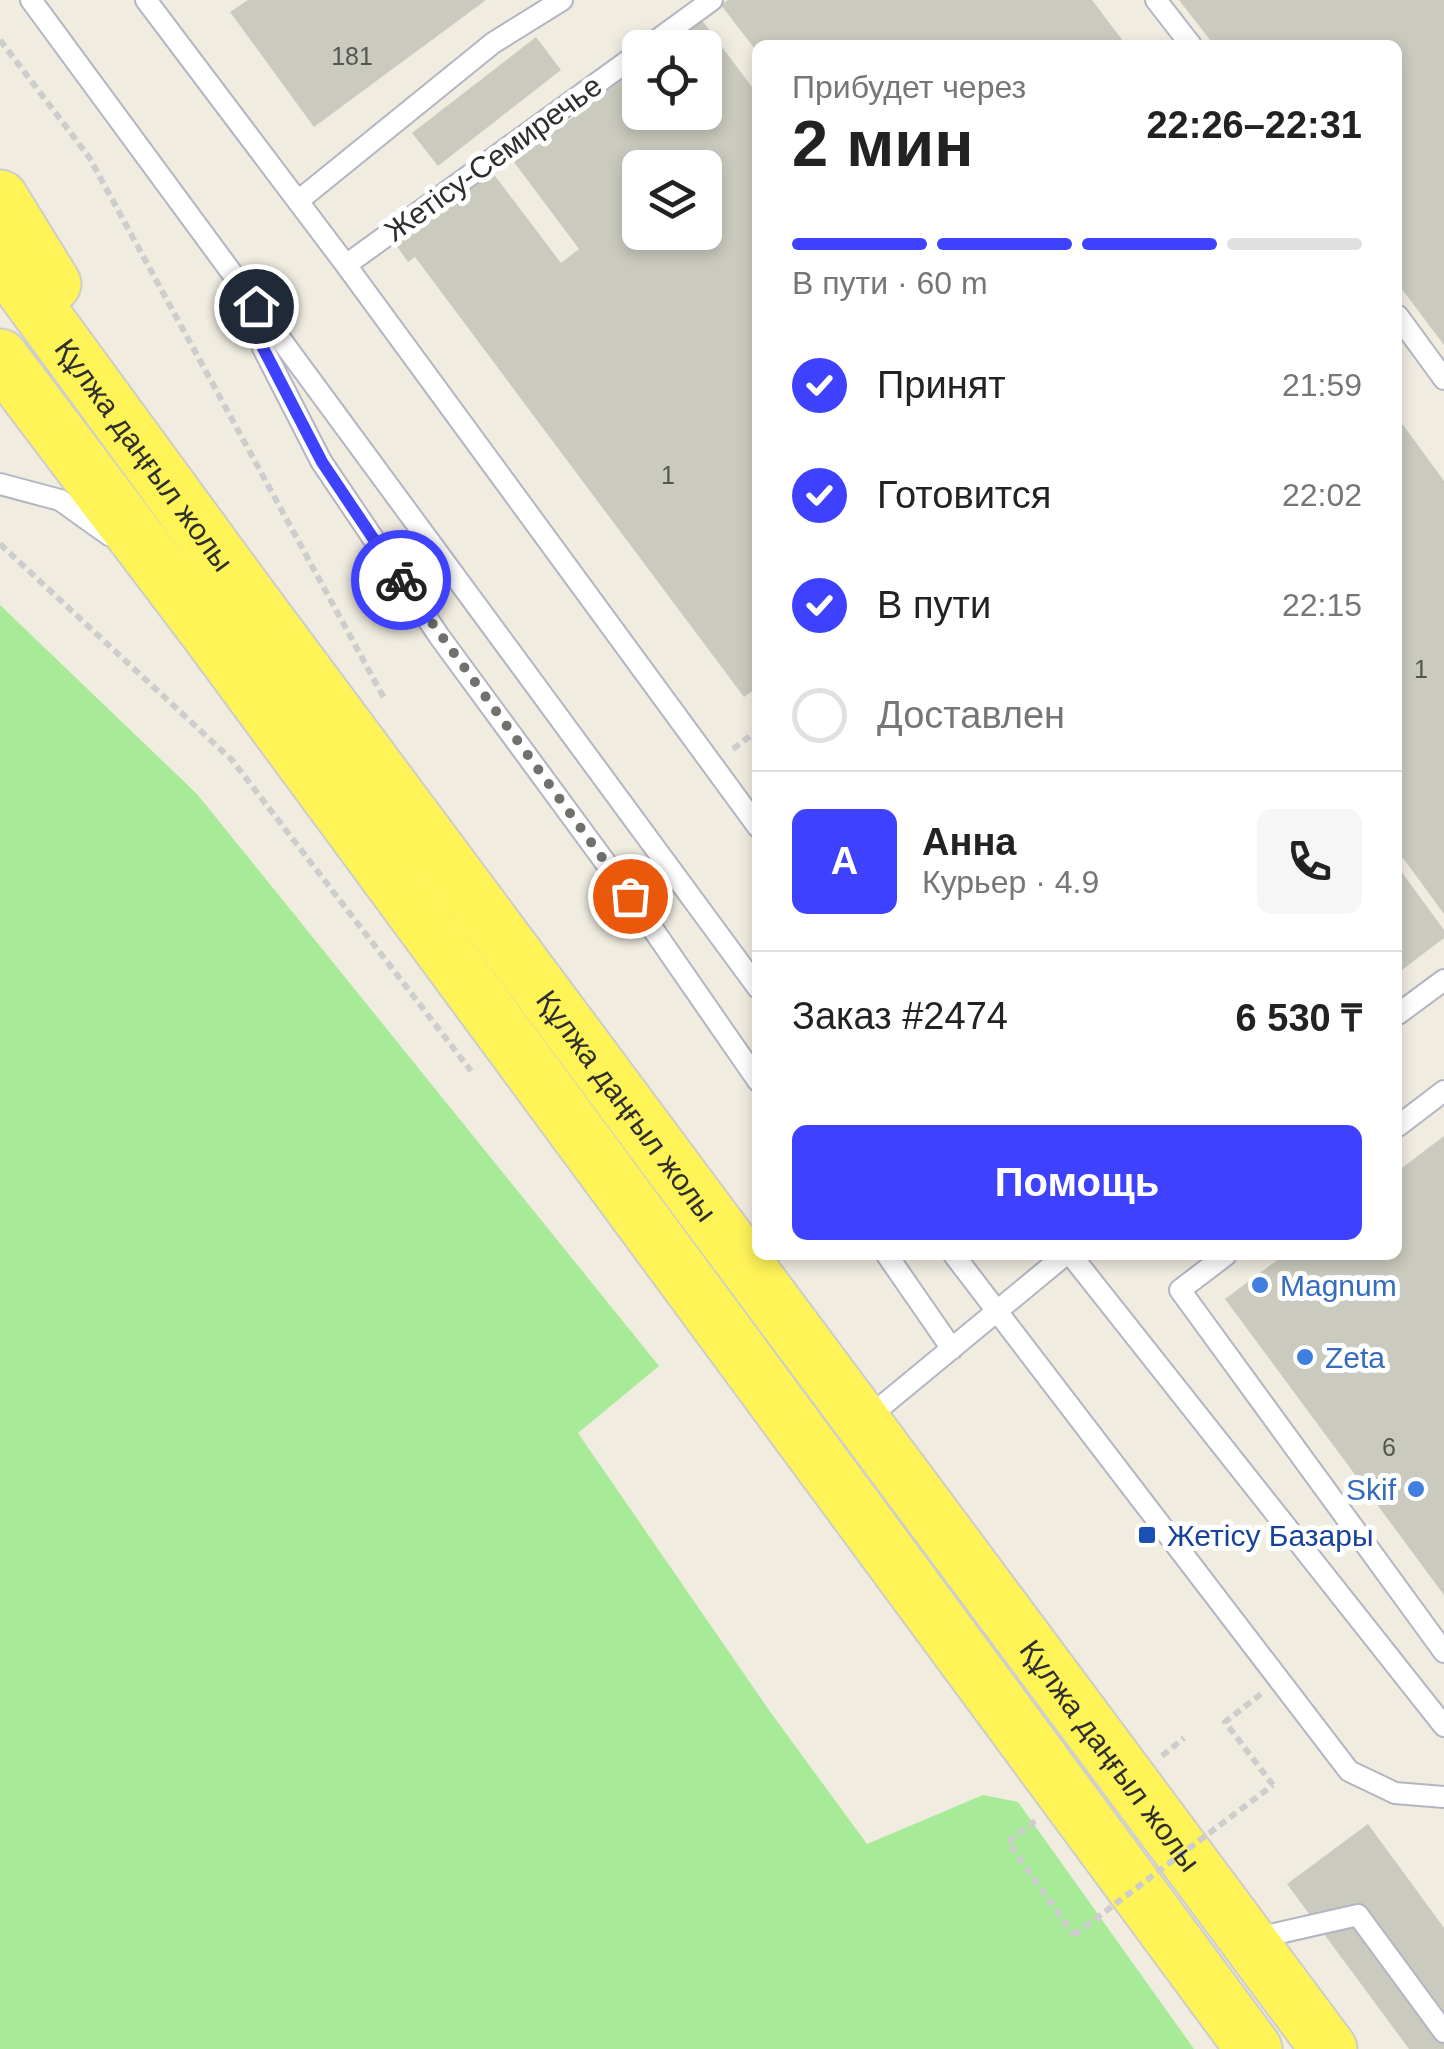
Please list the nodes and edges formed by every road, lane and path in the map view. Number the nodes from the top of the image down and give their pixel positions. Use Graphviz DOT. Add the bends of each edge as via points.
graph roads {
  1 [pos="31,0"];
  2 [pos="146,0"];
  3 [pos="562,0"];
  4 [pos="712,0"];
  5 [pos="1156,0"];
  6 [pos="671,30"];
  7 [pos="0,40"];
  8 [pos="1187,40"];
  9 [pos="622,65"];
  10 [pos="0,198"];
  11 [pos="298,201"];
  12 [pos="0,257"];
  13 [pos="346,265"];
  14 [pos="256,306"];
  15 [pos="1402,322"];
  16 [pos="0,358"];
  17 [pos="1444,380"];
  18 [pos="0,484"];
  19 [pos="0,544"];
  20 [pos="251,600"];
  21 [pos="211,636"];
  22 [pos="385,700"];
  23 [pos="752,819"];
  24 [pos="752,980"];
  25 [pos="1444,980"];
  26 [pos="1402,1011"];
  27 [pos="752,1072"];
  28 [pos="476,1077"];
  29 [pos="1444,1090"];
  30 [pos="1402,1123"];
  31 [pos="890,1260"];
  32 [pos="958,1260"];
  33 [pos="1062,1260"];
  34 [pos="1072,1260"];
  35 [pos="1219,1260"];
  36 [pos="997,1314"];
  37 [pos="952,1350"];
  38 [pos="864,1421"];
  39 [pos="1444,1652"];
  40 [pos="1280,1679"];
  41 [pos="1444,1726"];
  42 [pos="1184,1738"];
  43 [pos="1157,1761"];
  44 [pos="1444,1796"];
  45 [pos="1008,1842"];
  46 [pos="1248,1940"];
  47 [pos="1444,2032"];
  48 [pos="1254,2049"];
  49 [pos="1328,2049"];
  1 -- 14 [label="lane"];
  2 -- 11 [label="lane"];
  3 -- 11 [label="lane" via="494,43"];
  4 -- 6 [label="lane"];
  5 -- 8 [label="lane"];
  7 -- 22 [label="path" via="89,158"];
  9 -- 13 [label="lane, Жетісу-Семиречье"];
  10 -- 20 [label="main road"];
  11 -- 13 [label="lane"];
  12 -- 20 [label="main road, Құлжа даңғыл жолы"];
  13 -- 23 [label="lane"];
  14 -- 24 [label="lane"];
  14 -- 27 [label="lane" via="263,348 322,462"];
  15 -- 17 [label="lane"];
  16 -- 21 [label="main road, Құлжа даңғыл жолы"];
  18 -- 21 [label="lane" via="60,500 118,542"];
  19 -- 28 [label="path" via="232,760"];
  20 -- 38 [label="main road, Құлжа даңғыл жолы"];
  21 -- 48 [label="main road, Құлжа даңғыл жолы"];
  25 -- 26 [label="lane"];
  29 -- 30 [label="lane"];
  31 -- 37 [label="lane"];
  32 -- 36 [label="lane"];
  33 -- 36 [label="lane"];
  34 -- 41 [label="lane"];
  35 -- 39 [label="lane" via="1180,1290"];
  36 -- 37 [label="lane"];
  36 -- 40 [label="lane"];
  37 -- 38 [label="lane"];
  38 -- 46 [label="main road, Құлжа даңғыл жолы"];
  40 -- 44 [label="lane" via="1350,1771 1395,1793"];
  40 -- 45 [label="path, bridge" via="1226,1722 1272,1785 1074,1936"];
  42 -- 43 [label="path"];
  46 -- 47 [label="lane" via="1358,1915"];
  46 -- 49 [label="main road, Құлжа даңғыл жолы"];
}
